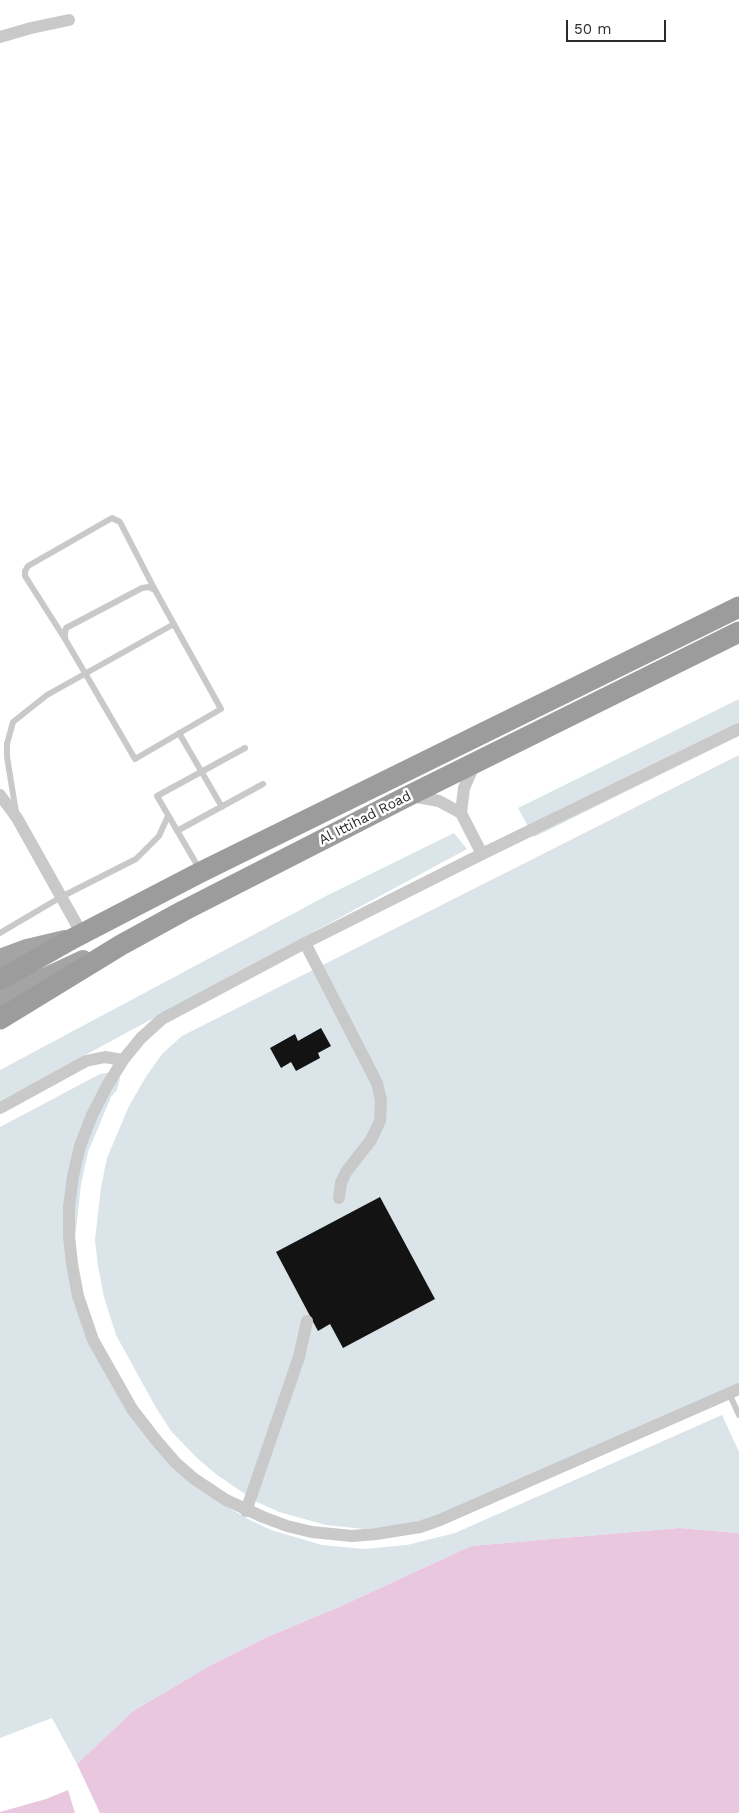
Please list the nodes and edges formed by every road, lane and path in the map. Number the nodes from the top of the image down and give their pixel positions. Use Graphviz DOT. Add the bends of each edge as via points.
graph roads {
  1 [pos="69,20"];
  2 [pos="0,37"];
  3 [pos="155,590"];
  4 [pos="739,607"];
  5 [pos="174,624"];
  6 [pos="739,632"];
  7 [pos="65,638"];
  8 [pos="85,674"];
  9 [pos="739,729"];
  10 [pos="179,733"];
  11 [pos="245,748"];
  12 [pos="476,762"];
  13 [pos="202,773"];
  14 [pos="263,784"];
  15 [pos="0,795"];
  16 [pos="408,796"];
  17 [pos="222,807"];
  18 [pos="461,813"];
  19 [pos="168,816"];
  20 [pos="17,818"];
  21 [pos="177,831"];
  22 [pos="482,854"];
  23 [pos="200,872"];
  24 [pos="61,897"];
  25 [pos="0,933"];
  26 [pos="77,937"];
  27 [pos="305,943"];
  28 [pos="121,944"];
  29 [pos="0,959"];
  30 [pos="0,980"];
  31 [pos="0,1002"];
  32 [pos="0,1019"];
  33 [pos="123,1060"];
  34 [pos="0,1108"];
  35 [pos="339,1198"];
  36 [pos="307,1321"];
  37 [pos="734,1391"];
  38 [pos="739,1415"];
  39 [pos="246,1510"];
  1 -- 2 [label="street"];
  3 -- 5 [label="lane"];
  3 -- 7 [label="lane" via="142,588 66,628"];
  3 -- 7 [label="lane" via="120,522 112,518 28,566 25,571"];
  4 -- 23 [label="highway, Al Ittihad Road"];
  5 -- 8 [label="lane"];
  5 -- 10 [label="lane" via="221,709"];
  6 -- 12 [label="highway, Al Ittihad Road"];
  7 -- 8 [label="lane"];
  8 -- 10 [label="lane" via="135,758"];
  8 -- 20 [label="lane" via="47,695 13,722 7,757"];
  9 -- 22 [label="street"];
  10 -- 13 [label="lane"];
  11 -- 13 [label="lane"];
  12 -- 16 [label="highway, Al Ittihad Road"];
  12 -- 18 [label="street" via="464,788"];
  13 -- 17 [label="lane"];
  13 -- 19 [label="lane" via="156,796"];
  14 -- 17 [label="lane"];
  15 -- 20 [label="street"];
  16 -- 18 [label="street" via="440,801"];
  16 -- 28 [label="highway, Al Ittihad Road"];
  17 -- 21 [label="lane"];
  18 -- 22 [label="street"];
  19 -- 21 [label="lane"];
  19 -- 24 [label="lane" via="159,836 136,859"];
  20 -- 24 [label="street"];
  21 -- 23 [label="lane"];
  22 -- 27 [label="street"];
  23 -- 26 [label="highway, Al Ittihad Road"];
  24 -- 25 [label="lane"];
  24 -- 26 [label="street"];
  26 -- 29 [label="main road"];
  26 -- 30 [label="highway, Al Ittihad Road"];
  27 -- 33 [label="street" via="162,1019"];
  27 -- 35 [label="street" via="377,1083 381,1100 380,1121 371,1140 346,1172"];
  28 -- 31 [label="main road" via="66,967"];
  28 -- 32 [label="highway, Al Ittihad Road"];
  33 -- 34 [label="street" via="105,1057 86,1061"];
  33 -- 39 [label="street" via="92,1116 73,1176 69,1236 78,1296 93,1340 132,1409 156,1440 192,1478"];
  36 -- 39 [label="street" via="298,1358"];
  37 -- 38 [label="lane"];
  37 -- 39 [label="street" via="450,1516 420,1526 376,1534 333,1534 287,1526"];
}
